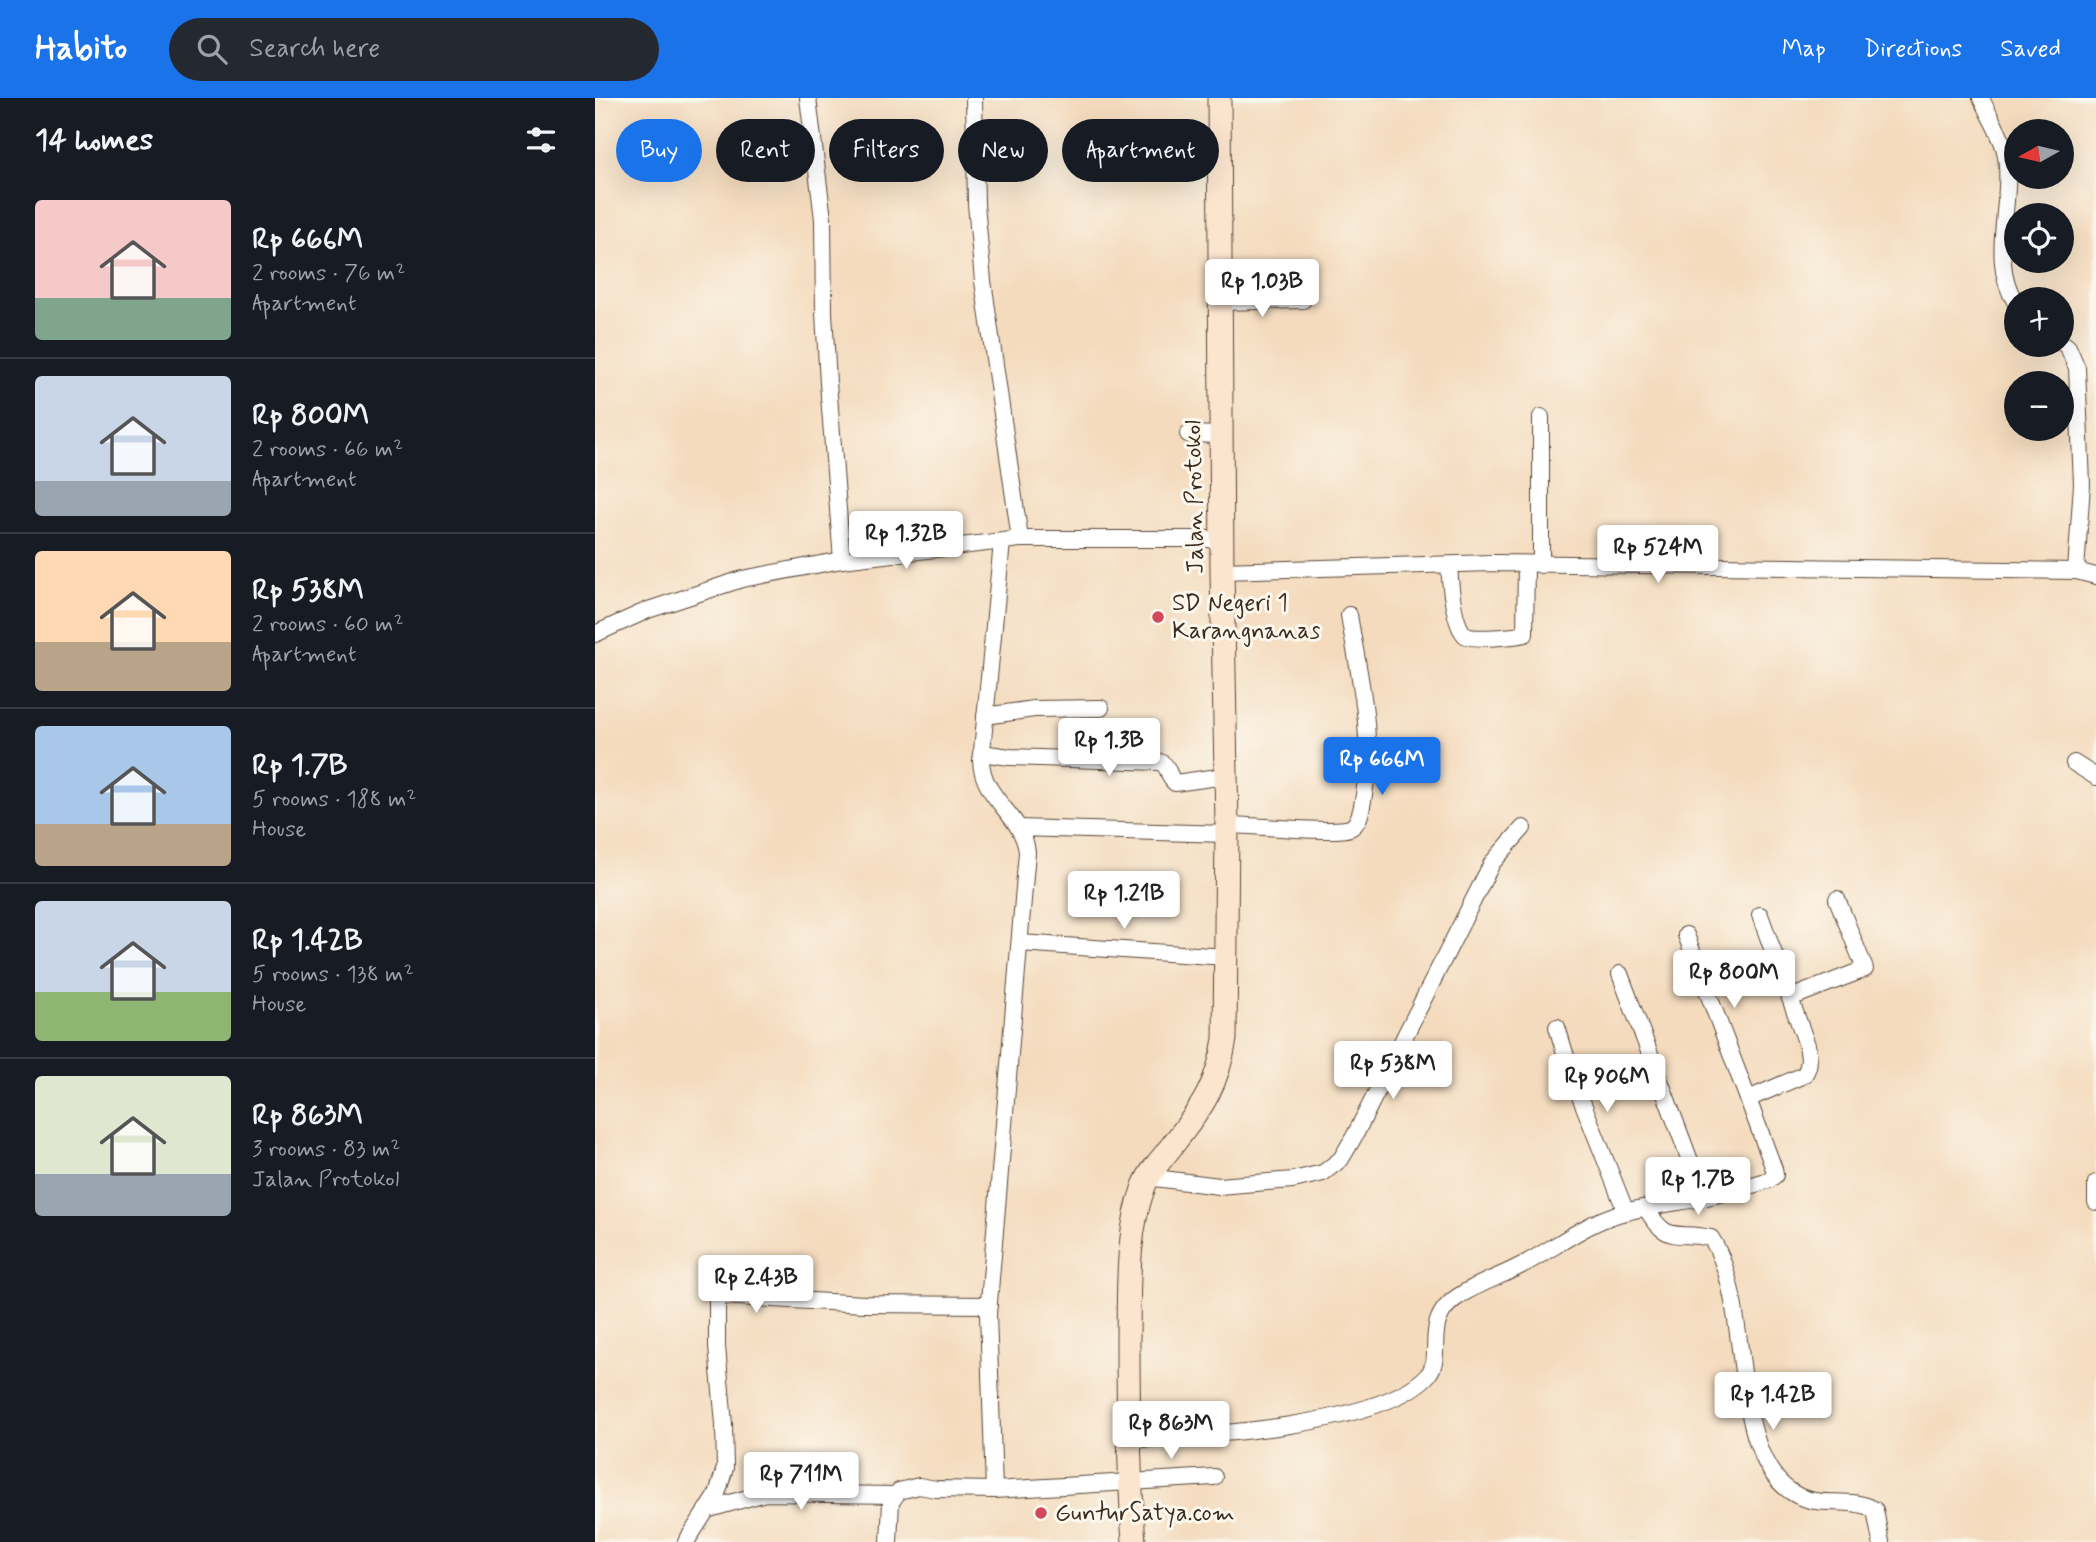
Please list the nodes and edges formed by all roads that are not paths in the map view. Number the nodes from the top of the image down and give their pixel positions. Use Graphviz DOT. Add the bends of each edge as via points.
graph roads {
  1 [pos="808,98"];
  2 [pos="974,98"];
  3 [pos="1219,98"];
  4 [pos="1981,98"];
  5 [pos="2008,287"];
  6 [pos="1303,300"];
  7 [pos="1220,302"];
  8 [pos="2072,357"];
  9 [pos="1541,417"];
  10 [pos="1188,434"];
  11 [pos="1221,435"];
  12 [pos="1020,539"];
  13 [pos="1223,540"];
  14 [pos="1002,542"];
  15 [pos="842,560"];
  16 [pos="1449,565"];
  17 [pos="1534,565"];
  18 [pos="1222,570"];
  19 [pos="2076,571"];
  20 [pos="2096,576"];
  21 [pos="1349,615"];
  22 [pos="595,634"];
  23 [pos="1101,708"];
  24 [pos="985,716"];
  25 [pos="982,753"];
  26 [pos="2074,763"];
  27 [pos="1225,776"];
  28 [pos="2096,777"];
  29 [pos="1019,828"];
  30 [pos="1523,828"];
  31 [pos="1227,829"];
  32 [pos="1837,900"];
  33 [pos="1760,915"];
  34 [pos="1686,935"];
  35 [pos="1020,943"];
  36 [pos="1226,957"];
  37 [pos="1620,974"];
  38 [pos="1790,998"];
  39 [pos="1557,1027"];
  40 [pos="1748,1099"];
  41 [pos="1147,1177"];
  42 [pos="2096,1183"];
  43 [pos="1704,1198"];
  44 [pos="2096,1202"];
  45 [pos="1646,1208"];
  46 [pos="1626,1212"];
  47 [pos="989,1305"];
  48 [pos="1128,1440"];
  49 [pos="1214,1477"];
  50 [pos="1130,1482"];
  51 [pos="994,1490"];
  52 [pos="894,1495"];
  53 [pos="706,1510"];
  54 [pos="686,1542"];
  55 [pos="889,1542"];
  56 [pos="1134,1542"];
  57 [pos="1881,1542"];
  1 -- 15 [label="street" via="823,219 826,355"];
  2 -- 12 [label="street" via="983,281"];
  3 -- 7 [label="street, Jalan Protokol"];
  4 -- 5 [label="street" via="2004,148 2003,256"];
  6 -- 7 [label="street"];
  7 -- 11 [label="street, Jalan Protokol"];
  8 -- 19 [label="street" via="2077,368 2083,484"];
  9 -- 17 [label="street"];
  10 -- 11 [label="street"];
  11 -- 13 [label="street, Jalan Protokol"];
  12 -- 13 [label="street"];
  12 -- 14 [label="street"];
  13 -- 18 [label="street, Jalan Protokol"];
  14 -- 15 [label="street"];
  14 -- 24 [label="street"];
  15 -- 22 [label="street" via="743,579 648,610"];
  16 -- 17 [label="street"];
  16 -- 17 [label="street" via="1458,619 1463,634 1471,638 1525,634"];
  16 -- 18 [label="street"];
  17 -- 19 [label="street"];
  18 -- 27 [label="street, Jalan Protokol"];
  19 -- 20 [label="street"];
  21 -- 31 [label="street" via="1369,738 1356,822 1350,828"];
  23 -- 24 [label="street" via="1034,709"];
  24 -- 25 [label="street"];
  25 -- 27 [label="street" via="1160,762 1175,783"];
  25 -- 29 [label="street" via="986,785"];
  26 -- 28 [label="street"];
  27 -- 31 [label="street, Jalan Protokol"];
  29 -- 31 [label="street"];
  29 -- 35 [label="street" via="1027,852"];
  30 -- 41 [label="street" via="1492,863 1341,1158 1323,1173 1255,1184 1219,1186"];
  31 -- 36 [label="street, Jalan Protokol"];
  32 -- 38 [label="street" via="1865,970"];
  33 -- 38 [label="street"];
  34 -- 40 [label="street"];
  35 -- 36 [label="street"];
  35 -- 47 [label="street"];
  36 -- 41 [label="street, Jalan Protokol" via="1220,1068 1191,1122"];
  37 -- 43 [label="street"];
  38 -- 40 [label="street" via="1807,1045 1809,1069"];
  39 -- 46 [label="street"];
  40 -- 43 [label="street" via="1775,1175"];
  41 -- 48 [label="street, Jalan Protokol" via="1129,1258"];
  42 -- 44 [label="street"];
  43 -- 45 [label="street"];
  45 -- 46 [label="street"];
  45 -- 57 [label="street" via="1672,1236 1711,1238 1719,1250 1757,1442 1767,1469 1794,1494 1820,1503 1859,1503 1875,1510"];
  46 -- 48 [label="street" via="1448,1305 1437,1318 1429,1375 1409,1390 1329,1418"];
  47 -- 51 [label="street"];
  47 -- 53 [label="street" via="720,1296 716,1301 717,1346 725,1468"];
  48 -- 50 [label="street, Jalan Protokol"];
  49 -- 50 [label="street"];
  50 -- 51 [label="street"];
  50 -- 56 [label="street, Jalan Protokol"];
  51 -- 52 [label="street" via="919,1486"];
  52 -- 53 [label="street" via="765,1493"];
  52 -- 55 [label="street"];
  53 -- 54 [label="street"];
}
